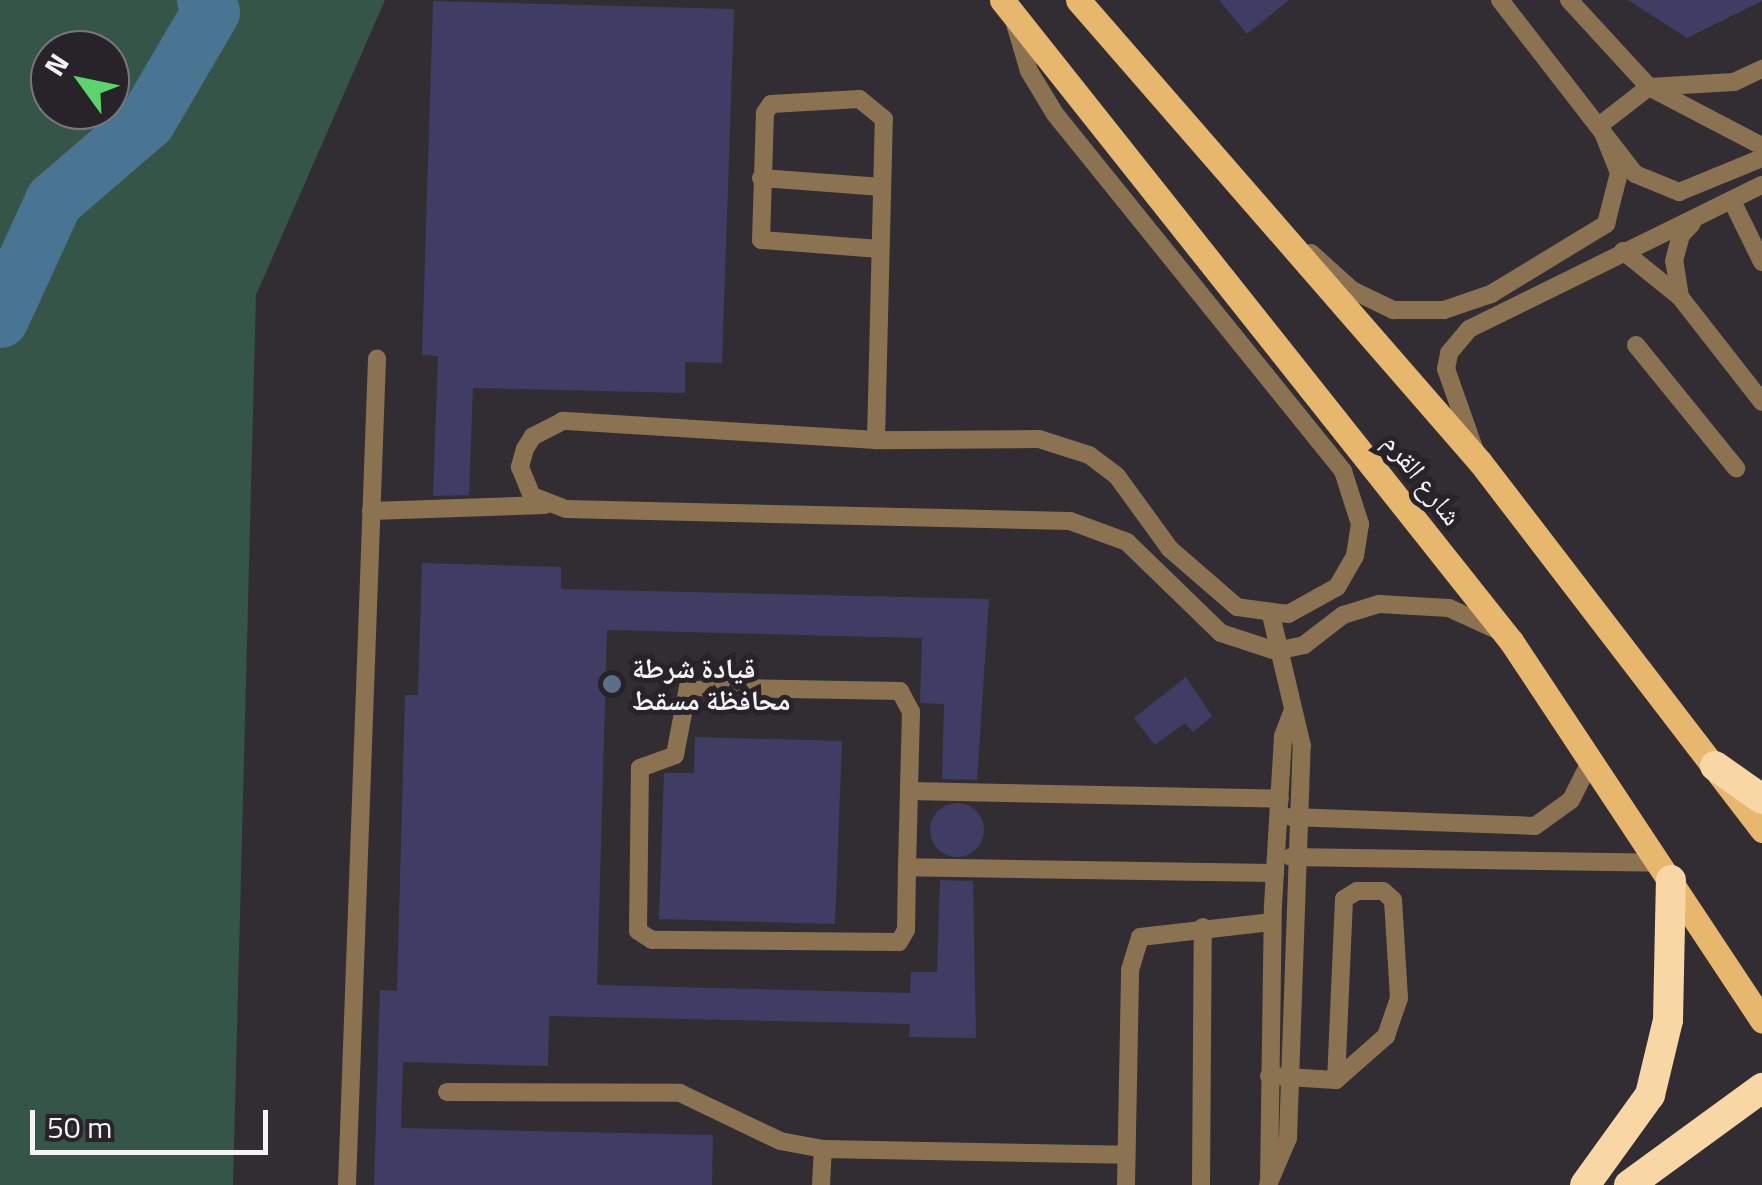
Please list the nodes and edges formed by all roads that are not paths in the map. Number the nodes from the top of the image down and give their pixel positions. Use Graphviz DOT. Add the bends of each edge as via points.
graph roads {
  1 [pos="1078,0"];
  2 [pos="1500,0"];
  3 [pos="1570,0"];
  4 [pos="1007,6"];
  5 [pos="1762,69"];
  6 [pos="1649,87"];
  7 [pos="1600,125"];
  8 [pos="1762,146"];
  9 [pos="1762,158"];
  10 [pos="761,178"];
  11 [pos="1762,186"];
  12 [pos="882,188"];
  13 [pos="1248,196"];
  14 [pos="1732,201"];
  15 [pos="1698,216"];
  16 [pos="880,248"];
  17 [pos="1622,251"];
  18 [pos="1762,262"];
  19 [pos="1680,297"];
  20 [pos="1636,346"];
  21 [pos="378,359"];
  22 [pos="1762,402"];
  23 [pos="876,440"];
  24 [pos="1480,462"];
  25 [pos="1736,468"];
  26 [pos="545,505"];
  27 [pos="371,511"];
  28 [pos="1170,549"];
  29 [pos="1155,566"];
  30 [pos="1271,615"];
  31 [pos="1511,642"];
  32 [pos="1276,651"];
  33 [pos="1293,710"];
  34 [pos="1591,760"];
  35 [pos="1715,766"];
  36 [pos="909,791"];
  37 [pos="1762,799"];
  38 [pos="1279,808"];
  39 [pos="1300,818"];
  40 [pos="1762,830"];
  41 [pos="1300,858"];
  42 [pos="1275,865"];
  43 [pos="908,867"];
  44 [pos="1666,872"];
  45 [pos="1272,922"];
  46 [pos="1203,927"];
  47 [pos="1762,1020"];
  48 [pos="1269,1076"];
  49 [pos="1291,1077"];
  50 [pos="1336,1080"];
  51 [pos="1762,1088"];
  52 [pos="448,1092"];
  53 [pos="823,1150"];
  54 [pos="1126,1155"];
  55 [pos="1268,1184"];
  56 [pos="347,1185"];
  57 [pos="821,1185"];
  58 [pos="1126,1185"];
  59 [pos="1201,1185"];
  60 [pos="1585,1185"];
  61 [pos="1630,1185"];
  1 -- 13 [label="main road, شارع القرم"];
  2 -- 7 [label="lane"];
  3 -- 6 [label="lane"];
  4 -- 30 [label="lane" via="1040,94 1352,489 1360,524 1348,571 1322,600"];
  4 -- 31 [label="main road, شارع القرم"];
  5 -- 6 [label="lane" via="1734,82"];
  6 -- 7 [label="lane"];
  6 -- 8 [label="lane"];
  7 -- 9 [label="lane" via="1635,174 1679,192"];
  7 -- 13 [label="lane" via="1619,173 1606,224 1491,294 1444,310 1394,310 1352,290"];
  10 -- 12 [label="lane"];
  10 -- 12 [label="lane" via="771,104 846,98 872,103 884,119"];
  10 -- 16 [label="lane" via="761,240"];
  11 -- 14 [label="lane"];
  12 -- 16 [label="lane"];
  13 -- 24 [label="main road, شارع القرم"];
  14 -- 15 [label="lane"];
  14 -- 18 [label="lane"];
  15 -- 17 [label="lane"];
  15 -- 19 [label="lane" via="1681,235 1674,261"];
  16 -- 23 [label="lane"];
  17 -- 19 [label="lane"];
  17 -- 24 [label="lane" via="1494,312 1448,352 1446,369"];
  19 -- 22 [label="lane"];
  20 -- 25 [label="lane"];
  21 -- 27 [label="lane"];
  23 -- 26 [label="lane" via="563,422 533,436 520,467 532,496"];
  23 -- 28 [label="lane" via="1017,438 1073,448 1117,476"];
  24 -- 35 [label="main road, شارع القرم"];
  26 -- 27 [label="lane"];
  26 -- 29 [label="lane" via="1054,519 1100,529"];
  27 -- 56 [label="lane"];
  28 -- 29 [label="lane"];
  28 -- 30 [label="lane" via="1237,607"];
  29 -- 32 [label="lane" via="1221,633"];
  30 -- 32 [label="lane"];
  31 -- 32 [label="lane" via="1449,608 1402,602 1356,609 1304,645"];
  31 -- 34 [label="main road, شارع القرم"];
  32 -- 33 [label="lane"];
  33 -- 38 [label="lane" via="1283,736"];
  33 -- 39 [label="lane" via="1302,746"];
  34 -- 39 [label="lane" via="1571,800 1535,826"];
  34 -- 44 [label="main road, شارع القرم"];
  35 -- 37 [label="highway"];
  35 -- 40 [label="main road, شارع القرم"];
  36 -- 38 [label="lane"];
  36 -- 43 [label="lane"];
  36 -- 43 [label="lane" via="911,712 900,691 688,687 675,755 640,768 638,931 652,940 892,943 906,930"];
  38 -- 39 [label="lane"];
  38 -- 42 [label="lane"];
  39 -- 41 [label="lane"];
  41 -- 42 [label="lane"];
  41 -- 44 [label="lane"];
  41 -- 49 [label="lane"];
  42 -- 43 [label="lane"];
  42 -- 45 [label="lane"];
  44 -- 47 [label="main road, شارع القرم"];
  44 -- 60 [label="highway" via="1668,1020 1650,1095"];
  45 -- 46 [label="lane"];
  45 -- 48 [label="lane"];
  46 -- 54 [label="lane" via="1152,930 1134,953"];
  46 -- 59 [label="lane"];
  48 -- 49 [label="lane"];
  48 -- 55 [label="lane"];
  49 -- 50 [label="lane"];
  49 -- 55 [label="lane" via="1286,1150"];
  50 -- 50 [label="lane" via="1386,1036 1400,998 1393,900 1383,890 1344,899"];
  51 -- 61 [label="highway"];
  52 -- 53 [label="lane" via="680,1093 780,1140"];
  53 -- 54 [label="lane"];
  53 -- 57 [label="lane"];
  54 -- 58 [label="lane"];
}
